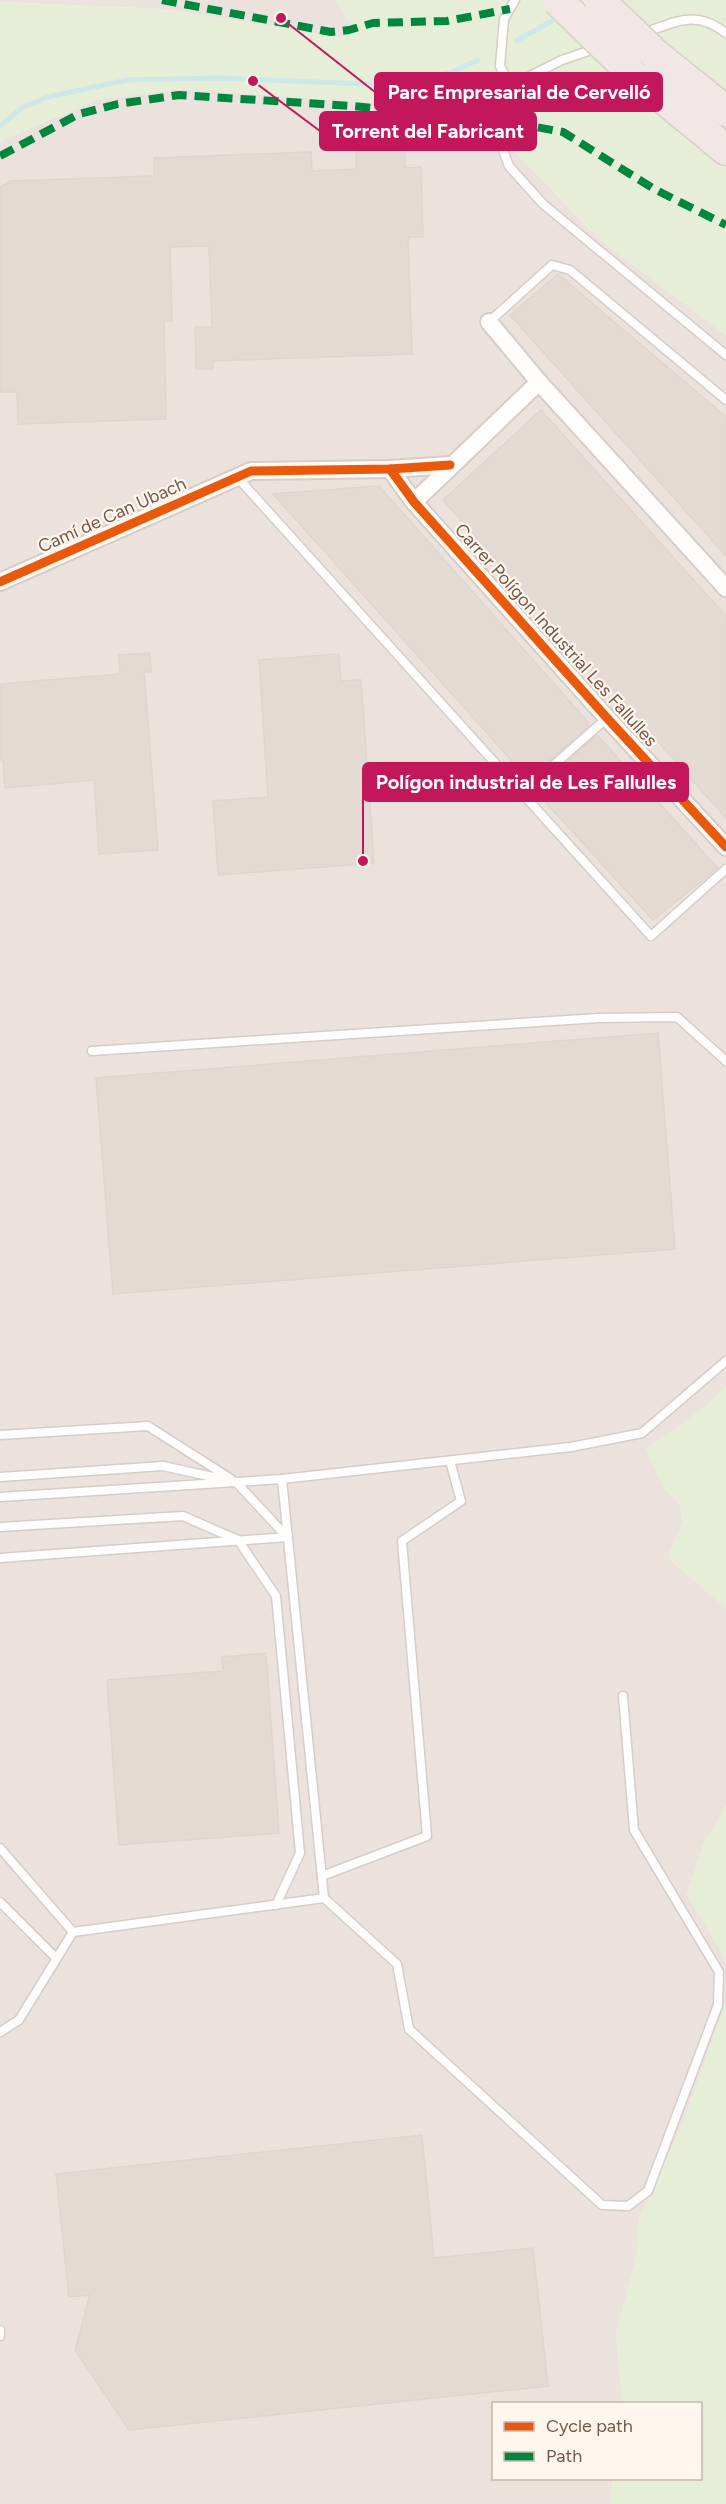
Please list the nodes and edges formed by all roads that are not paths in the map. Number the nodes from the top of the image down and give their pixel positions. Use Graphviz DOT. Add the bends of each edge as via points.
graph roads {
  1 [pos="515,0"];
  2 [pos="557,0"];
  3 [pos="598,0"];
  4 [pos="726,33"];
  5 [pos="629,38"];
  6 [pos="618,41"];
  7 [pos="507,79"];
  8 [pos="726,111"];
  9 [pos="726,150"];
  10 [pos="489,322"];
  11 [pos="726,355"];
  12 [pos="540,382"];
  13 [pos="726,400"];
  14 [pos="450,465"];
  15 [pos="390,469"];
  16 [pos="238,478"];
  17 [pos="414,502"];
  18 [pos="0,582"];
  19 [pos="726,588"];
  20 [pos="607,718"];
  21 [pos="521,794"];
  22 [pos="726,846"];
  23 [pos="726,869"];
  24 [pos="92,1051"];
  25 [pos="726,1061"];
  26 [pos="726,1361"];
  27 [pos="0,1435"];
  28 [pos="450,1461"];
  29 [pos="0,1477"];
  30 [pos="282,1479"];
  31 [pos="236,1482"];
  32 [pos="0,1497"];
  33 [pos="0,1527"];
  34 [pos="288,1537"];
  35 [pos="237,1540"];
  36 [pos="0,1558"];
  37 [pos="622,1696"];
  38 [pos="0,1848"];
  39 [pos="322,1876"];
  40 [pos="324,1898"];
  41 [pos="0,1902"];
  42 [pos="276,1905"];
  43 [pos="73,1932"];
  44 [pos="57,1958"];
  45 [pos="0,2032"];
  46 [pos="0,2330"];
  47 [pos="0,2336"];
  1 -- 7 [label="lane" via="504,19 500,66"];
  2 -- 9 [label="highway, bridge" via="629,70"];
  3 -- 8 [label="highway, bridge" via="655,54"];
  4 -- 5 [label="lane" via="703,19 680,19"];
  6 -- 7 [label="lane" via="562,60 524,79"];
  7 -- 11 [label="lane" via="495,128 509,166 543,204"];
  10 -- 12 [label="street"];
  10 -- 13 [label="lane" via="552,265 570,270"];
  12 -- 14 [label="street"];
  12 -- 19 [label="street"];
  14 -- 15 [label="street"];
  14 -- 17 [label="street"];
  15 -- 16 [label="street" via="251,471"];
  15 -- 17 [label="street, Carrer Polígon Industrial Les Fallulles"];
  16 -- 18 [label="street, Camí de Can Ubach"];
  16 -- 21 [label="lane"];
  17 -- 20 [label="street, Carrer Polígon Industrial Les Fallulles"];
  20 -- 21 [label="lane"];
  20 -- 22 [label="street, Carrer Polígon Industrial Les Fallulles"];
  21 -- 23 [label="lane" via="651,936"];
  24 -- 25 [label="lane" via="598,1018 677,1017"];
  26 -- 28 [label="lane" via="642,1433 571,1447"];
  27 -- 31 [label="lane" via="148,1426"];
  28 -- 30 [label="lane"];
  28 -- 39 [label="lane" via="461,1501 402,1541 427,1836"];
  29 -- 31 [label="lane" via="163,1466"];
  30 -- 31 [label="lane"];
  30 -- 34 [label="lane"];
  31 -- 32 [label="lane"];
  31 -- 34 [label="lane"];
  33 -- 35 [label="lane" via="183,1516"];
  34 -- 35 [label="lane"];
  34 -- 39 [label="lane"];
  35 -- 36 [label="lane"];
  35 -- 42 [label="lane" via="276,1596 300,1853"];
  37 -- 40 [label="lane" via="634,1830 719,1971 718,2006 648,2191 628,2206 603,2205 409,2029 397,1964"];
  38 -- 43 [label="lane"];
  39 -- 40 [label="lane"];
  40 -- 42 [label="lane"];
  41 -- 44 [label="lane"];
  42 -- 43 [label="lane"];
  43 -- 44 [label="lane"];
  44 -- 45 [label="lane" via="19,2020"];
  46 -- 47 [label="lane"];
}
